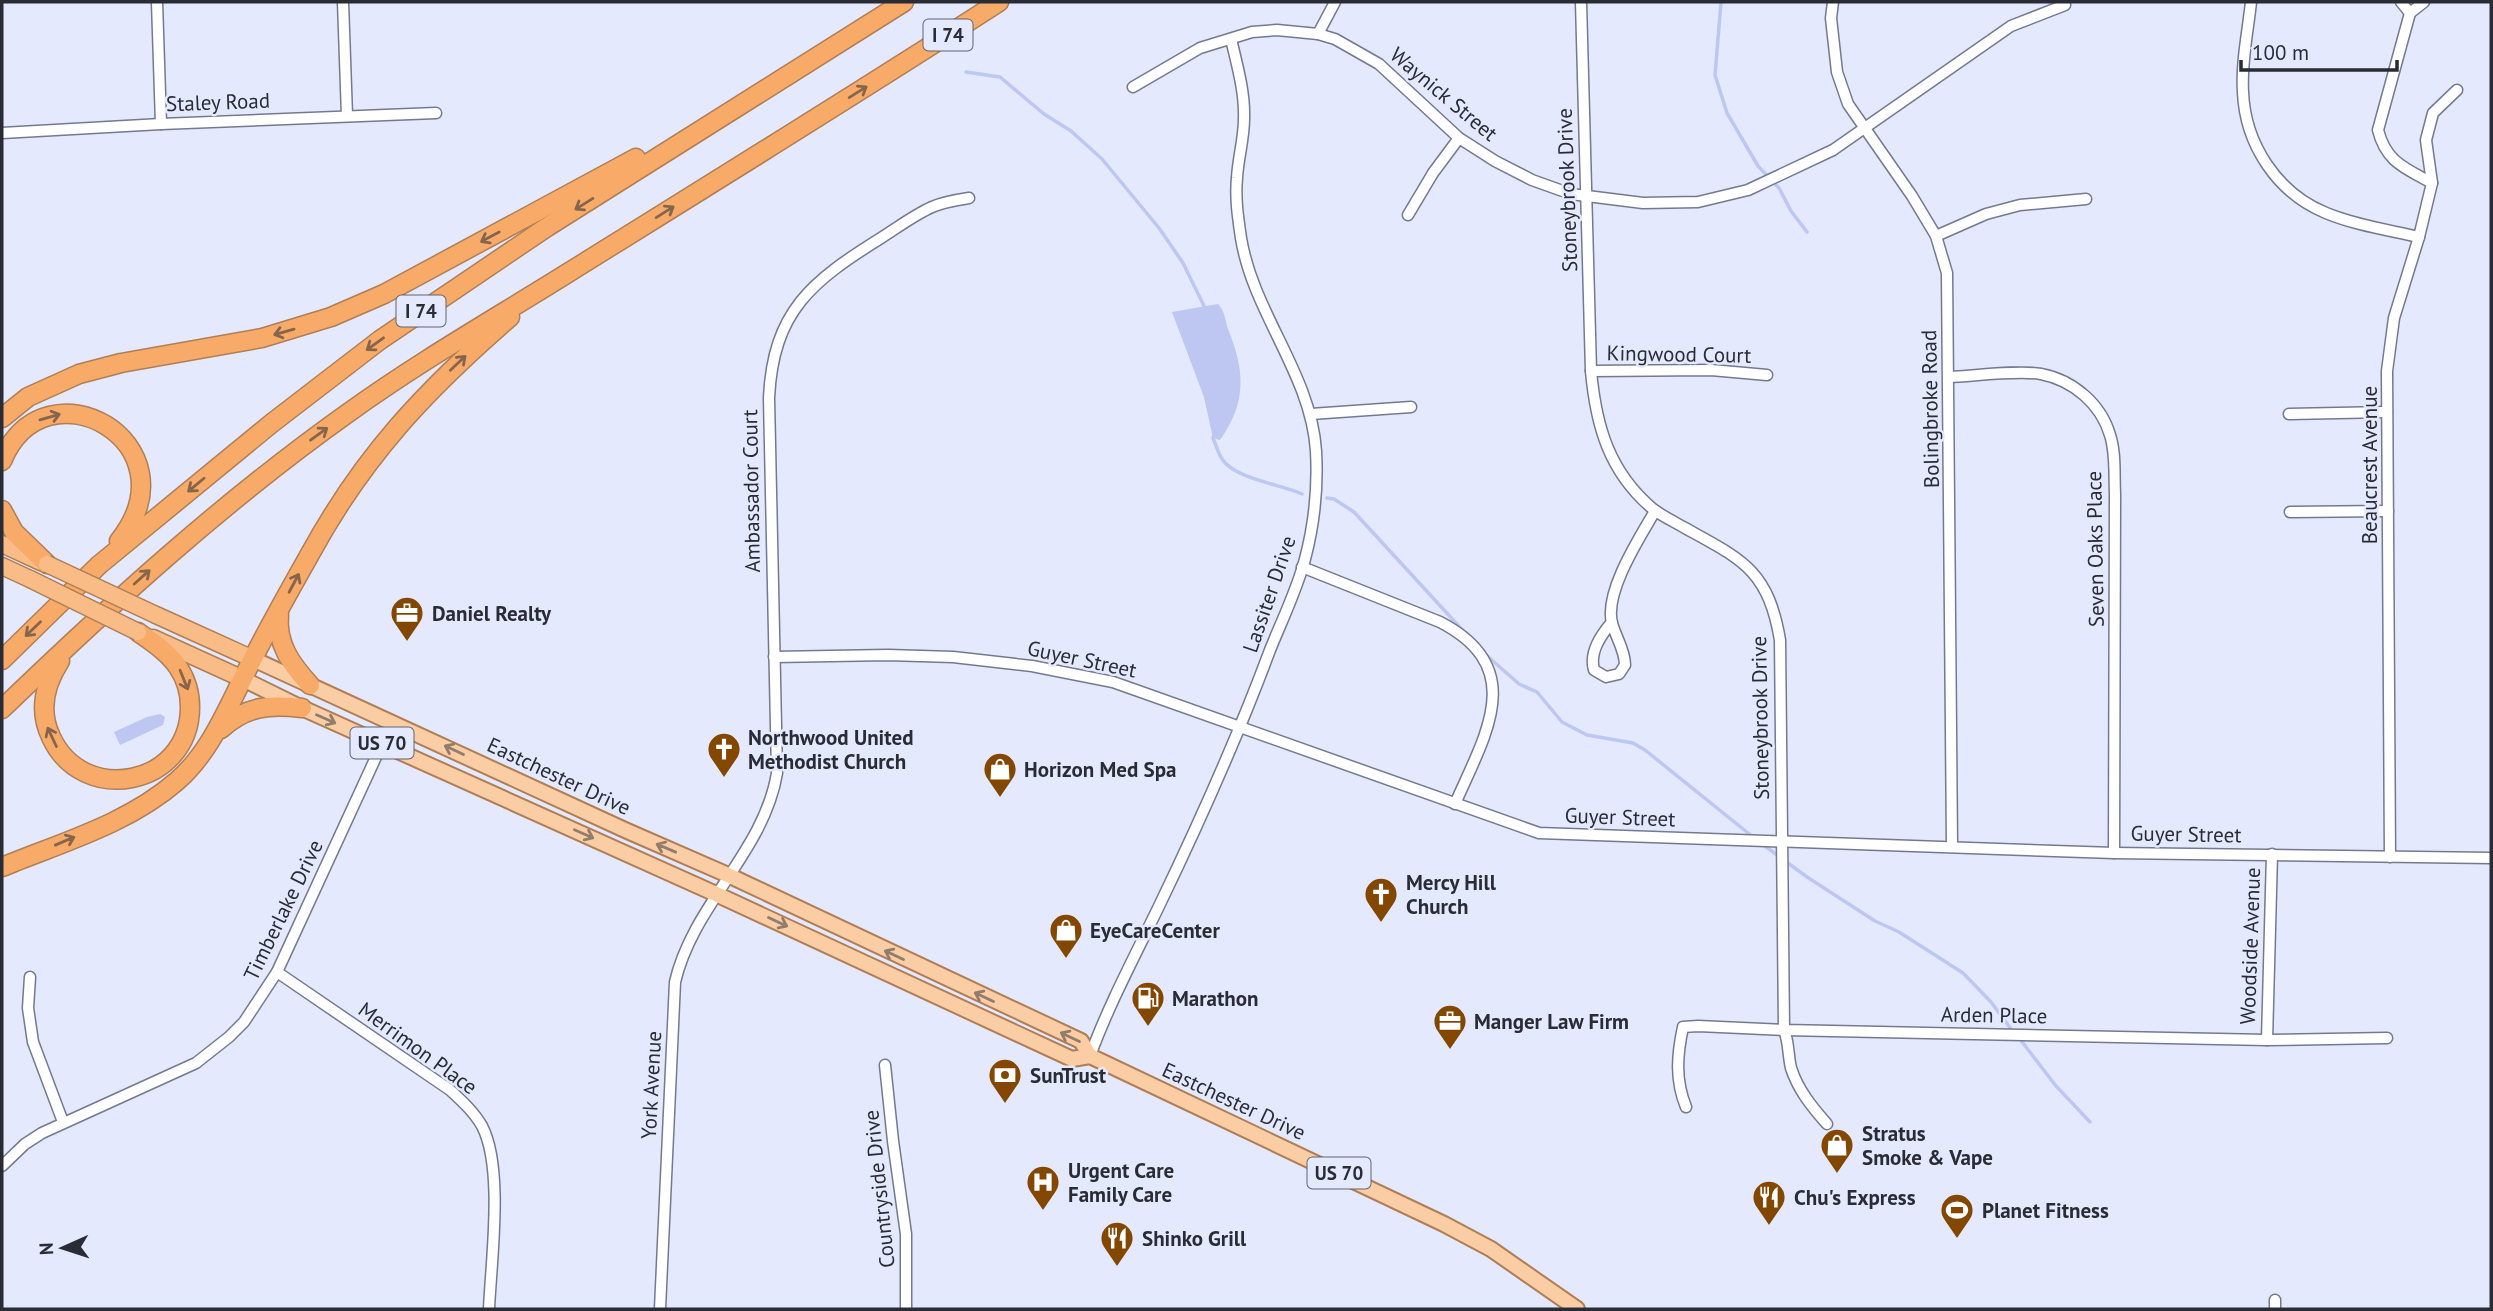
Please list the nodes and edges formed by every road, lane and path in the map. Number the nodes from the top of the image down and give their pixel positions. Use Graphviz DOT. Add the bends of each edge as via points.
graph roads {
  1 [pos="157,2"];
  2 [pos="343,2"];
  3 [pos="904,2"];
  4 [pos="999,2"];
  5 [pos="1335,2"];
  6 [pos="1581,2"];
  7 [pos="1833,2"];
  8 [pos="2251,2"];
  9 [pos="2401,2"];
  10 [pos="2424,2"];
  11 [pos="2065,5"];
  12 [pos="2410,13"];
  13 [pos="1318,34"];
  14 [pos="1231,39"];
  15 [pos="1133,87"];
  16 [pos="765,88"];
  17 [pos="2457,90"];
  18 [pos="436,113"];
  19 [pos="347,117"];
  20 [pos="161,124"];
  21 [pos="1864,129"];
  22 [pos="2,133"];
  23 [pos="1459,138"];
  24 [pos="2432,183"];
  25 [pos="1586,196"];
  26 [pos="969,198"];
  27 [pos="2086,199"];
  28 [pos="1408,215"];
  29 [pos="1936,236"];
  30 [pos="2419,237"];
  31 [pos="545,288"];
  32 [pos="1591,372"];
  33 [pos="1766,375"];
  34 [pos="1949,377"];
  35 [pos="1411,407"];
  36 [pos="2388,412"];
  37 [pos="1311,414"];
  38 [pos="2289,414"];
  39 [pos="2,418"];
  40 [pos="2,461"];
  41 [pos="2,510"];
  42 [pos="1655,511"];
  43 [pos="2388,511"];
  44 [pos="2291,512"];
  45 [pos="2,544"];
  46 [pos="47,564"];
  47 [pos="99,565"];
  48 [pos="2,566"];
  49 [pos="1302,567"];
  50 [pos="279,611"];
  51 [pos="1612,622"];
  52 [pos="138,632"];
  53 [pos="74,640"];
  54 [pos="774,657"];
  55 [pos="253,659"];
  56 [pos="2,660"];
  57 [pos="243,679"];
  58 [pos="310,685"];
  59 [pos="302,708"];
  60 [pos="2,709"];
  61 [pos="1241,727"];
  62 [pos="216,733"];
  63 [pos="382,744"];
  64 [pos="1455,804"];
  65 [pos="1781,843"];
  66 [pos="1952,845"];
  67 [pos="2114,853"];
  68 [pos="2272,854"];
  69 [pos="2390,857"];
  70 [pos="2491,858"];
  71 [pos="2,867"];
  72 [pos="729,875"];
  73 [pos="716,894"];
  74 [pos="277,972"];
  75 [pos="30,977"];
  76 [pos="1783,1030"];
  77 [pos="2387,1038"];
  78 [pos="2267,1040"];
  79 [pos="1090,1056"];
  80 [pos="885,1065"];
  81 [pos="1686,1107"];
  82 [pos="63,1122"];
  83 [pos="1827,1124"];
  84 [pos="2,1166"];
  85 [pos="489,1309"];
  86 [pos="660,1309"];
  87 [pos="906,1309"];
  88 [pos="1577,1309"];
  1 -- 20 [label="street"];
  2 -- 19 [label="street"];
  3 -- 16 [label="highway, I 74"];
  31 -- 4 [label="highway, I 74, one-way"];
  5 -- 13 [label="street"];
  6 -- 25 [label="street, Stoneybrook Drive"];
  7 -- 21 [label="street, Bolingbroke Road" via="1837,72 1848,104"];
  8 -- 30 [label="street" via="2242,92 2246,120 2265,163 2297,197 2319,210"];
  9 -- 12 [label="street"];
  10 -- 12 [label="street"];
  11 -- 21 [label="street, Waynick Street" via="2011,26"];
  12 -- 24 [label="street" via="2378,130 2389,156"];
  13 -- 14 [label="street, Waynick Street" via="1277,30"];
  13 -- 23 [label="street, Waynick Street" via="1379,64"];
  14 -- 15 [label="street, Waynick Street" via="1200,48"];
  14 -- 37 [label="street, Lassiter Drive" via="1244,96 1237,179 1241,240 1254,286"];
  16 -- 39 [label="highway, one-way" via="360,305 262,338 79,374 28,397"];
  16 -- 47 [label="highway, I 74, one-way" via="380,340"];
  17 -- 24 [label="street, Beaucrest Avenue" via="2433,113 2426,141"];
  18 -- 19 [label="street, Staley Road"];
  19 -- 20 [label="street, Staley Road"];
  20 -- 22 [label="street, Staley Road"];
  21 -- 25 [label="street, Waynick Street" via="1795,170 1748,190 1698,202 1643,203"];
  21 -- 29 [label="street, Bolingbroke Road"];
  23 -- 25 [label="street, Waynick Street" via="1532,180"];
  23 -- 28 [label="street"];
  24 -- 30 [label="street, Beaucrest Avenue"];
  25 -- 32 [label="street, Stoneybrook Drive"];
  26 -- 54 [label="street, Ambassador Court" via="931,207 829,272 798,304 779,338 769,398"];
  27 -- 29 [label="street" via="2009,208"];
  29 -- 34 [label="street, Bolingbroke Road" via="1947,273"];
  30 -- 36 [label="street, Beaucrest Avenue" via="2394,318 2387,371"];
  50 -- 31 [label="highway, one-way" via="334,512 392,432 447,373"];
  53 -- 31 [label="highway, I 74, one-way" via="190,535 294,452 414,367"];
  32 -- 33 [label="street, Kingwood Court" via="1711,370"];
  32 -- 42 [label="street, Stoneybrook Drive" via="1602,438 1617,468"];
  34 -- 66 [label="street, Bolingbroke Road"];
  34 -- 67 [label="street, Seven Oaks Place" via="2039,374 2057,379 2089,399 2101,412 2111,437 2115,494"];
  35 -- 37 [label="street"];
  36 -- 38 [label="street"];
  36 -- 43 [label="street, Beaucrest Avenue"];
  37 -- 49 [label="street, Lassiter Drive" via="1316,485"];
  40 -- 47 [label="highway, one-way" via="19,434 53,415 95,418 122,436 138,464 141,496 130,526"];
  41 -- 46 [label="highway" via="14,532"];
  42 -- 51 [label="street" via="1619,578"];
  42 -- 65 [label="street, Stoneybrook Drive" via="1749,568 1767,590 1775,611 1780,640"];
  43 -- 44 [label="street"];
  43 -- 69 [label="street, Beaucrest Avenue"];
  45 -- 46 [label="highway, Eastchester Drive / US 70"];
  46 -- 55 [label="highway, Eastchester Drive / US 70, bridge"];
  47 -- 56 [label="highway, I 74, one-way"];
  48 -- 52 [label="highway, Eastchester Drive / US 70, bridge"];
  49 -- 61 [label="street, Lassiter Drive"];
  49 -- 64 [label="street" via="1440,622 1461,633 1480,653 1491,681 1492,713"];
  50 -- 55 [label="highway"];
  50 -- 58 [label="highway" via="283,648"];
  51 -- 51 [label="street" via="1625,666 1619,674 1606,677 1594,670 1592,660"];
  52 -- 53 [label="highway, one-way" via="178,666 188,687 190,714 184,737 172,756 154,771 132,779 109,780 76,768 48,732 46,690"];
  52 -- 57 [label="highway, Eastchester Drive / US 70"];
  53 -- 60 [label="highway, I 74"];
  54 -- 61 [label="street, Guyer Street" via="929,657 1032,666 1121,685"];
  54 -- 72 [label="street, Ambassador Court" via="778,756 774,790 760,828"];
  55 -- 57 [label="highway"];
  55 -- 58 [label="main road, Eastchester Drive / US 70"];
  57 -- 59 [label="main road, Eastchester Drive / US 70"];
  57 -- 62 [label="highway"];
  72 -- 58 [label="main road, Eastchester Drive / US 70, one-way"];
  59 -- 62 [label="highway" via="257,707 239,714"];
  59 -- 63 [label="main road, Eastchester Drive / US 70, one-way"];
  61 -- 64 [label="street, Guyer Street"];
  61 -- 79 [label="street, Lassiter Drive"];
  71 -- 62 [label="highway, one-way" via="148,802 187,771"];
  63 -- 73 [label="main road, Eastchester Drive / US 70, one-way"];
  63 -- 74 [label="street, Timberlake Drive"];
  64 -- 65 [label="street, Guyer Street" via="1539,833"];
  65 -- 66 [label="street, Guyer Street"];
  65 -- 76 [label="street, Stoneybrook Drive"];
  66 -- 67 [label="street, Guyer Street"];
  67 -- 68 [label="street, Guyer Street"];
  68 -- 69 [label="street, Guyer Street"];
  68 -- 78 [label="street, Woodside Avenue"];
  69 -- 70 [label="street, Guyer Street"];
  72 -- 73 [label="street, York Avenue"];
  79 -- 72 [label="main road, Eastchester Drive / US 70, one-way" via="1081,1041"];
  73 -- 79 [label="main road, Eastchester Drive / US 70, one-way" via="1072,1059"];
  73 -- 86 [label="street, York Avenue" via="686,945 675,982"];
  74 -- 82 [label="street, Timberlake Drive" via="244,1022 213,1051 176,1073"];
  74 -- 85 [label="street, Merrimon Place" via="450,1090 482,1125 495,1186"];
  75 -- 82 [label="street" via="33,1042"];
  76 -- 78 [label="street, Arden Place"];
  76 -- 81 [label="street, Arden Place" via="1683,1027 1678,1073"];
  76 -- 83 [label="street, Stoneybrook Drive" via="1800,1089"];
  77 -- 78 [label="street, Arden Place"];
  79 -- 88 [label="main road, Eastchester Drive / US 70" via="1444,1224 1491,1249"];
  80 -- 87 [label="street, Countryside Drive" via="906,1234"];
  82 -- 84 [label="street, Timberlake Drive" via="25,1144"];
}
